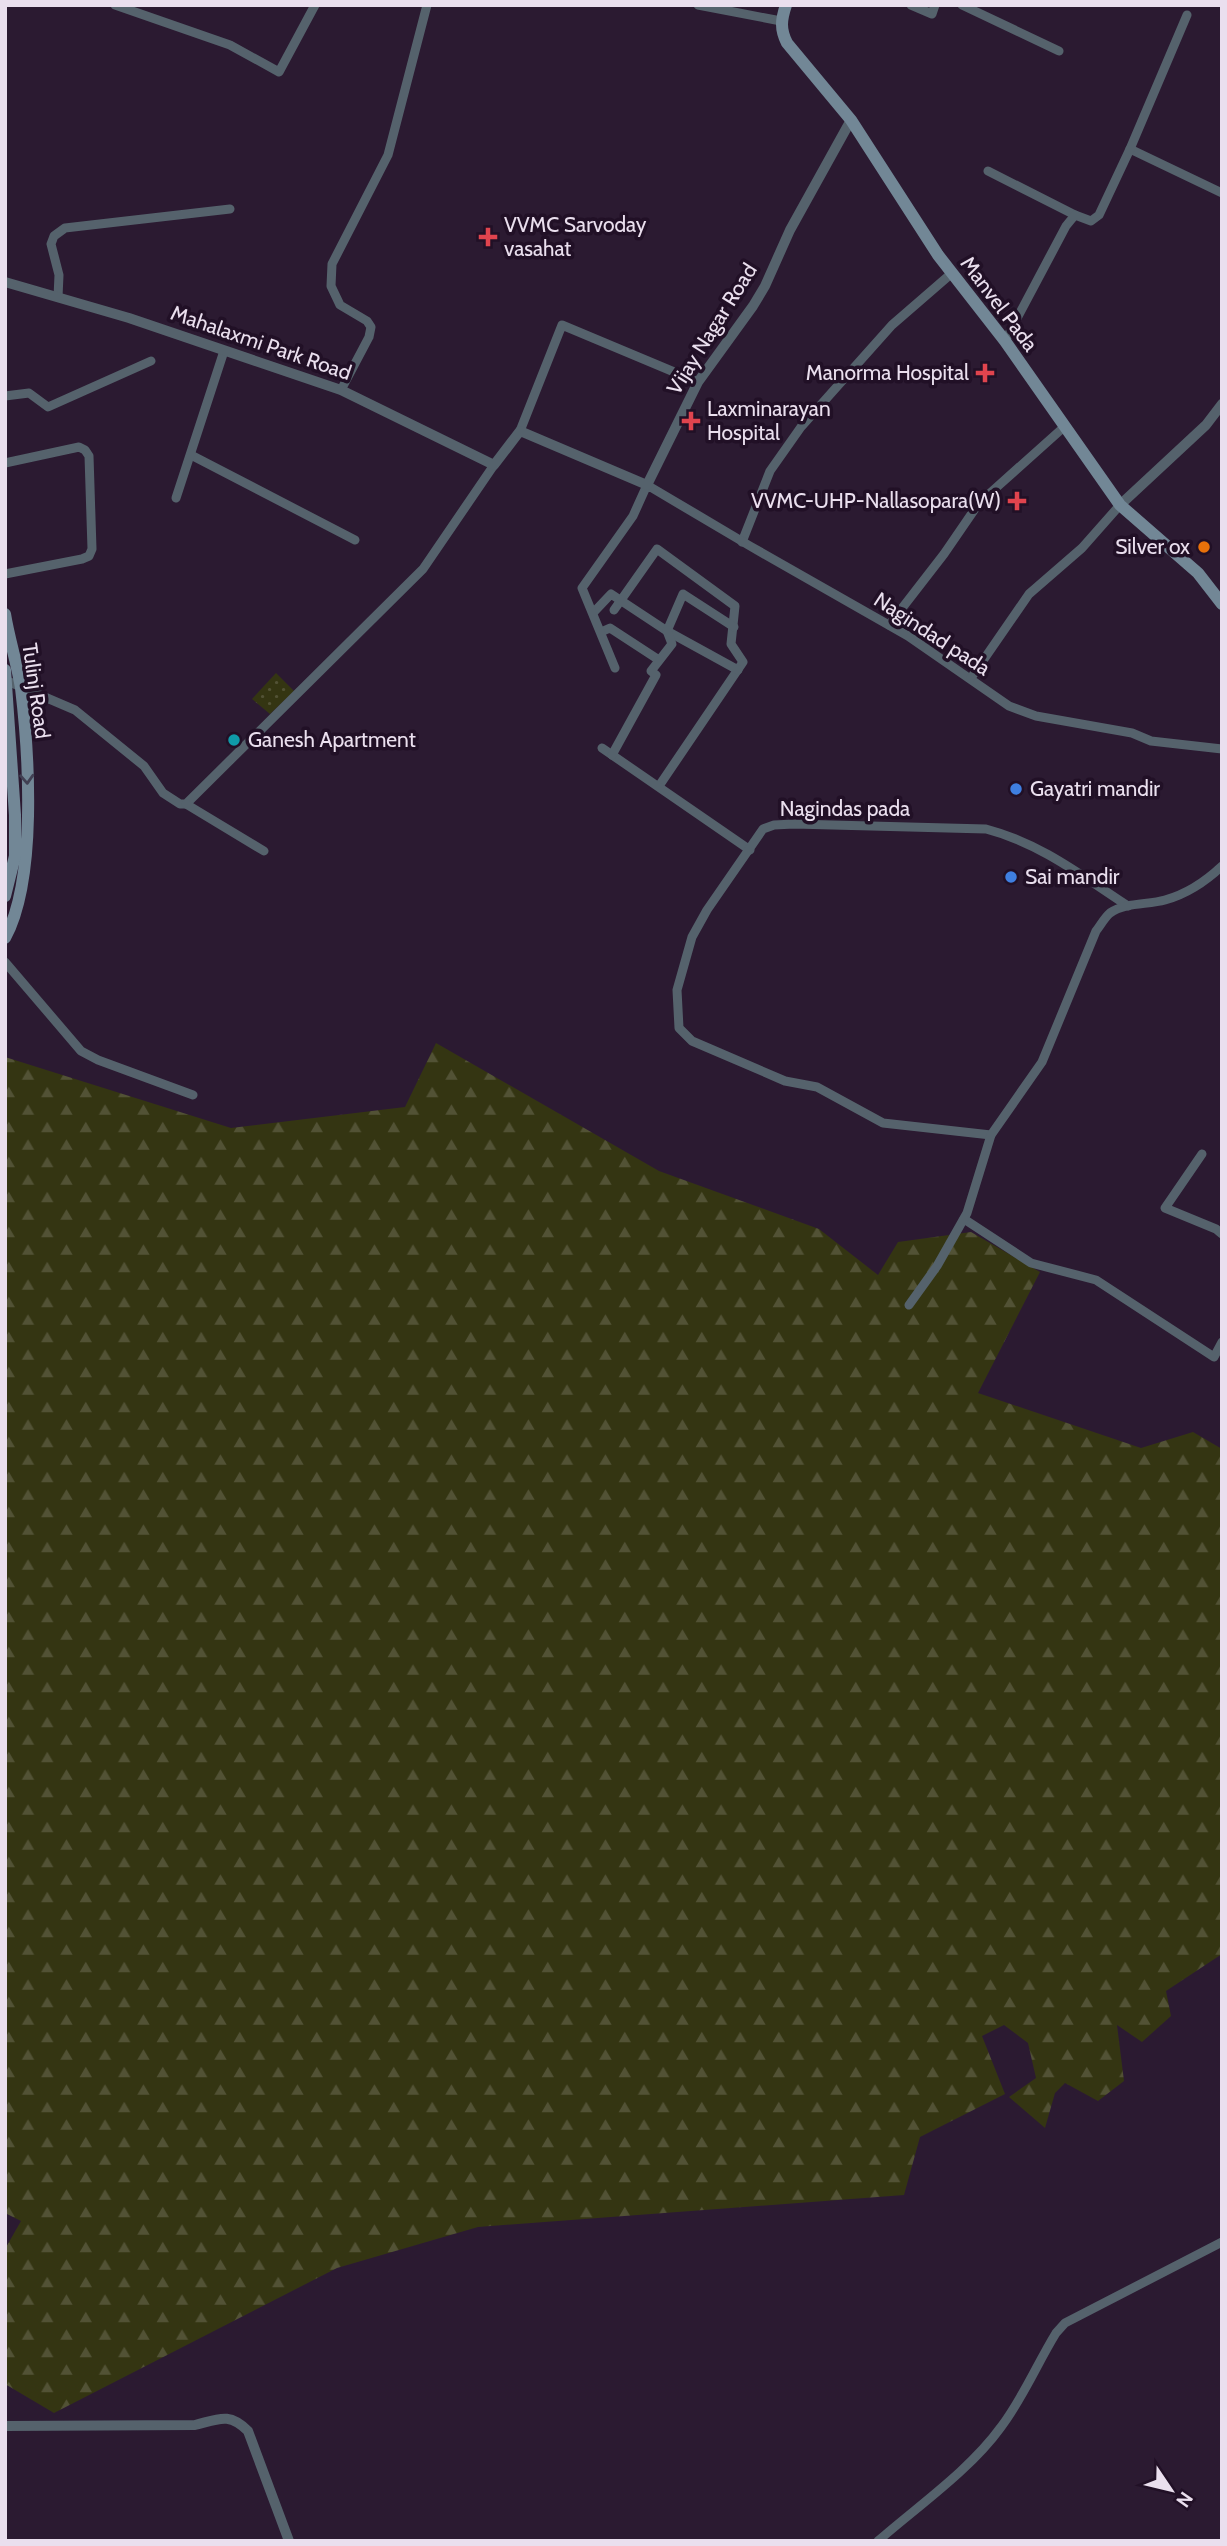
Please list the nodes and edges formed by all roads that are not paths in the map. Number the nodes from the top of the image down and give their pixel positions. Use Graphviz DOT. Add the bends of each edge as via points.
graph roads {
  1 [pos="115,5"];
  2 [pos="315,5"];
  3 [pos="427,5"];
  4 [pos="698,5"];
  5 [pos="786,5"];
  6 [pos="911,5"];
  7 [pos="935,5"];
  8 [pos="962,5"];
  9 [pos="1187,15"];
  10 [pos="781,20"];
  11 [pos="1059,51"];
  12 [pos="851,120"];
  13 [pos="1130,149"];
  14 [pos="988,170"];
  15 [pos="1222,193"];
  16 [pos="230,209"];
  17 [pos="1075,215"];
  18 [pos="952,273"];
  19 [pos="5,282"];
  20 [pos="58,297"];
  21 [pos="1005,341"];
  22 [pos="224,351"];
  23 [pos="151,361"];
  24 [pos="698,382"];
  25 [pos="341,390"];
  26 [pos="5,396"];
  27 [pos="1222,404"];
  28 [pos="1064,427"];
  29 [pos="520,431"];
  30 [pos="191,455"];
  31 [pos="5,463"];
  32 [pos="494,465"];
  33 [pos="647,485"];
  34 [pos="176,498"];
  35 [pos="1120,505"];
  36 [pos="355,540"];
  37 [pos="742,541"];
  38 [pos="5,574"];
  39 [pos="621,601"];
  40 [pos="1222,604"];
  41 [pos="614,610"];
  42 [pos="593,613"];
  43 [pos="5,614"];
  44 [pos="888,625"];
  45 [pos="734,627"];
  46 [pos="667,631"];
  47 [pos="601,632"];
  48 [pos="659,660"];
  49 [pos="615,668"];
  50 [pos="738,670"];
  51 [pos="6,677"];
  52 [pos="971,678"];
  53 [pos="20,687"];
  54 [pos="602,748"];
  55 [pos="1222,749"];
  56 [pos="612,755"];
  57 [pos="659,786"];
  58 [pos="186,804"];
  59 [pos="750,850"];
  60 [pos="264,851"];
  61 [pos="1222,866"];
  62 [pos="5,896"];
  63 [pos="1128,906"];
  64 [pos="5,938"];
  65 [pos="5,962"];
  66 [pos="193,1095"];
  67 [pos="991,1135"];
  68 [pos="1202,1154"];
  69 [pos="964,1219"];
  70 [pos="1222,1234"];
  71 [pos="909,1305"];
  72 [pos="1222,1342"];
  73 [pos="1222,2242"];
  74 [pos="5,2426"];
  75 [pos="289,2541"];
  76 [pos="878,2541"];
  1 -- 2 [label="street" via="230,45 279,72"];
  3 -- 25 [label="street" via="388,155 332,264 331,286 340,305 371,327"];
  4 -- 10 [label="street"];
  5 -- 10 [label="main road"];
  6 -- 7 [label="street" via="932,14"];
  8 -- 11 [label="street"];
  9 -- 13 [label="street"];
  10 -- 12 [label="main road, Manvel Pada" via="787,43"];
  12 -- 18 [label="main road, Manvel Pada"];
  12 -- 24 [label="street, Vijay Nagar Road" via="759,296"];
  13 -- 15 [label="street"];
  13 -- 17 [label="street" via="1096,219"];
  14 -- 17 [label="street"];
  16 -- 20 [label="street" via="65,228 51,244 59,275"];
  17 -- 21 [label="street"];
  18 -- 21 [label="main road, Manvel Pada"];
  18 -- 37 [label="street" via="892,325 801,427 770,471"];
  19 -- 20 [label="street, Mahalaxmi Park Road"];
  20 -- 22 [label="street, Mahalaxmi Park Road"];
  21 -- 28 [label="main road, Manvel Pada"];
  22 -- 25 [label="street, Mahalaxmi Park Road"];
  22 -- 30 [label="street"];
  23 -- 26 [label="street" via="48,407 29,393"];
  24 -- 29 [label="street" via="562,324"];
  24 -- 33 [label="street, Vijay Nagar Road"];
  25 -- 32 [label="street, Mahalaxmi Park Road"];
  27 -- 35 [label="street" via="1206,425"];
  28 -- 35 [label="main road, Manvel Pada"];
  28 -- 44 [label="street" via="979,503"];
  29 -- 32 [label="street"];
  29 -- 33 [label="street"];
  30 -- 34 [label="street"];
  30 -- 36 [label="street"];
  31 -- 38 [label="street" via="79,447 85,450 89,456 92,549 82,559"];
  32 -- 58 [label="street" via="423,569"];
  33 -- 37 [label="street, Nagindad pada"];
  33 -- 42 [label="street" via="633,516 582,589"];
  35 -- 40 [label="main road, Manvel Pada" via="1198,573"];
  35 -- 52 [label="street" via="1082,548 1029,594"];
  37 -- 44 [label="street, Nagindad pada"];
  39 -- 41 [label="street"];
  39 -- 42 [label="street" via="611,594"];
  39 -- 45 [label="street" via="657,550 735,606"];
  39 -- 46 [label="street"];
  42 -- 47 [label="street"];
  43 -- 53 [label="main road, Tulinj Road"];
  44 -- 52 [label="street, Nagindad pada"];
  45 -- 46 [label="street" via="683,594"];
  45 -- 50 [label="street" via="731,644 743,662"];
  46 -- 48 [label="street" via="672,644"];
  46 -- 50 [label="street"];
  47 -- 48 [label="street" via="610,628"];
  47 -- 49 [label="street"];
  48 -- 56 [label="street" via="652,671 656,676"];
  50 -- 57 [label="street"];
  51 -- 53 [label="street"];
  51 -- 62 [label="main road, Tulinj Road" via="15,856"];
  52 -- 55 [label="street, Nagindad pada" via="1009,706 1036,716 1132,733 1151,741"];
  53 -- 58 [label="street" via="75,710 144,766 163,793"];
  53 -- 64 [label="main road, Tulinj Road, one-way" via="27,834 19,903"];
  54 -- 56 [label="street"];
  56 -- 57 [label="street"];
  57 -- 59 [label="street"];
  58 -- 60 [label="street"];
  59 -- 63 [label="street, Nagindas pada" via="763,829 774,825 986,829 1043,850"];
  59 -- 67 [label="street, Nagindas pada" via="692,937 677,990 679,1028 692,1041 785,1081 817,1087 883,1123"];
  61 -- 63 [label="street" via="1184,893"];
  63 -- 67 [label="street" via="1110,913 1096,931 1042,1062"];
  65 -- 66 [label="street" via="81,1051"];
  67 -- 69 [label="street"];
  68 -- 70 [label="street" via="1165,1208"];
  69 -- 71 [label="street"];
  69 -- 72 [label="street" via="1031,1263 1096,1280 1214,1357"];
  73 -- 76 [label="street" via="1065,2323 1000,2429"];
  74 -- 75 [label="street" via="195,2426 225,2417 237,2420 248,2431"];
}
